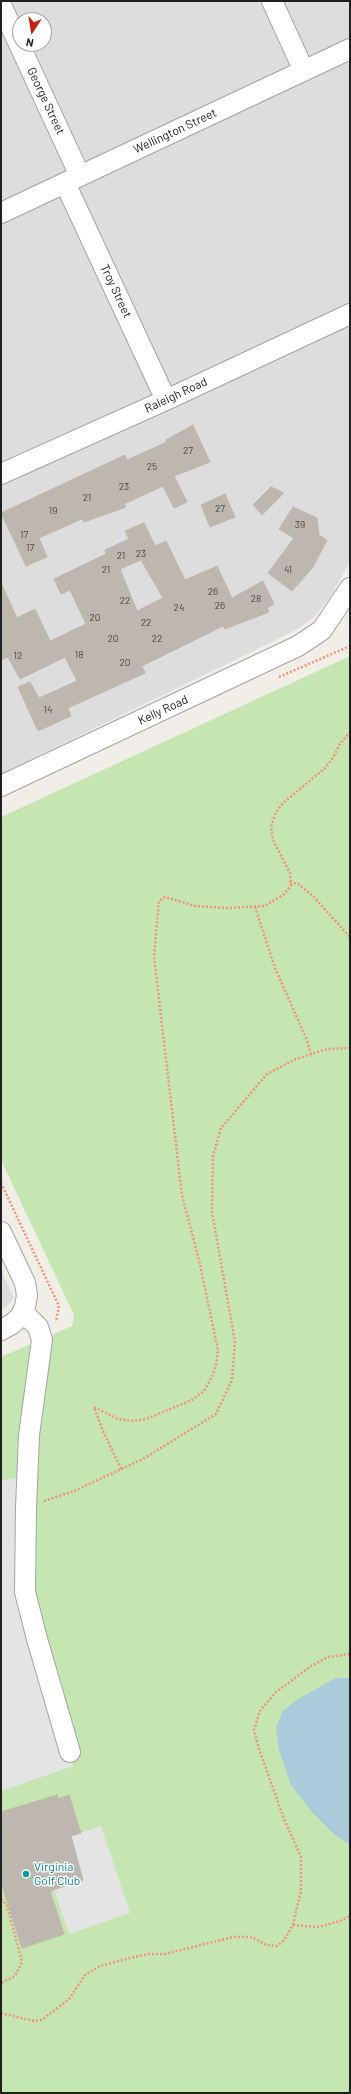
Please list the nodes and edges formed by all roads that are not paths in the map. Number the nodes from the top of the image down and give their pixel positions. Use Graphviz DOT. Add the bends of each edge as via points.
graph roads {
  1 [pos="272,1"];
  2 [pos="1,5"];
  3 [pos="350,49"];
  4 [pos="304,71"];
  5 [pos="73,179"];
  6 [pos="1,213"];
  7 [pos="350,314"];
  8 [pos="166,400"];
  9 [pos="1,474"];
  10 [pos="350,588"];
  11 [pos="1,786"];
  12 [pos="1,1232"];
  13 [pos="23,1312"];
  14 [pos="1,1330"];
  15 [pos="70,1752"];
  1 -- 4 [label="street"];
  2 -- 5 [label="street, George Street"];
  3 -- 4 [label="street, Wellington Street"];
  4 -- 5 [label="street, Wellington Street"];
  5 -- 6 [label="street, Wellington Street"];
  5 -- 8 [label="street, Troy Street"];
  7 -- 8 [label="street, Raleigh Road"];
  8 -- 9 [label="street, Raleigh Road"];
  10 -- 11 [label="street, Kelly Road" via="322,630 298,646"];
  12 -- 13 [label="street" via="25,1283 27,1295"];
  13 -- 14 [label="street" via="16,1321"];
  13 -- 15 [label="street" via="38,1328 42,1340 29,1435 26,1592"];
}
